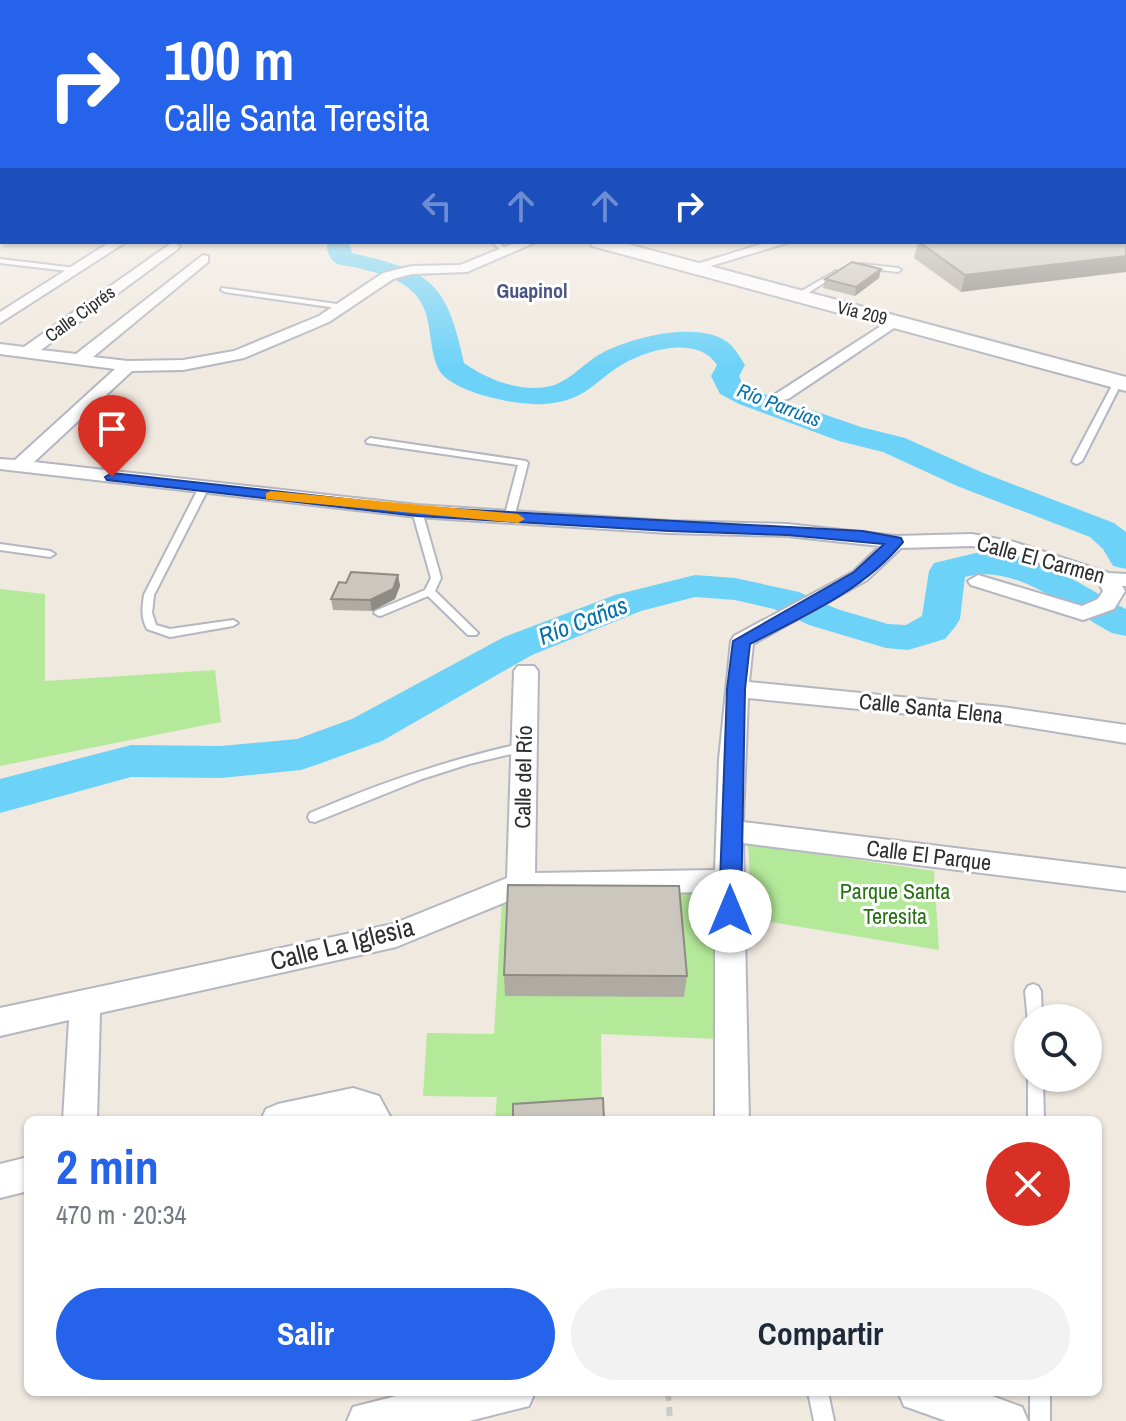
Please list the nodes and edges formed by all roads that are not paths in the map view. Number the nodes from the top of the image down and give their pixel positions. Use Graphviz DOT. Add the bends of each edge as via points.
graph roads {
  1 [pos="116,244"];
  2 [pos="497,244"];
  3 [pos="524,244"];
  4 [pos="606,244"];
  5 [pos="776,244"];
  6 [pos="173,246"];
  7 [pos="506,251"];
  8 [pos="728,257"];
  9 [pos="203,259"];
  10 [pos="0,261"];
  11 [pos="681,265"];
  12 [pos="76,270"];
  13 [pos="898,270"];
  14 [pos="225,290"];
  15 [pos="797,296"];
  16 [pos="344,307"];
  17 [pos="0,319"];
  18 [pos="895,321"];
  19 [pos="0,349"];
  20 [pos="26,353"];
  21 [pos="79,360"];
  22 [pos="128,366"];
  23 [pos="1122,383"];
  24 [pos="782,395"];
  25 [pos="370,441"];
  26 [pos="1077,461"];
  27 [pos="0,464"];
  28 [pos="21,465"];
  29 [pos="203,489"];
  30 [pos="417,511"];
  31 [pos="509,518"];
  32 [pos="896,542"];
  33 [pos="0,547"];
  34 [pos="50,554"];
  35 [pos="1117,579"];
  36 [pos="978,581"];
  37 [pos="429,592"];
  38 [pos="379,613"];
  39 [pos="233,623"];
  40 [pos="472,633"];
  41 [pos="526,671"];
  42 [pos="736,689"];
  43 [pos="1126,734"];
  44 [pos="524,747"];
  45 [pos="315,817"];
  46 [pos="732,831"];
  47 [pos="1126,880"];
  48 [pos="730,881"];
  49 [pos="521,884"];
  50 [pos="1033,991"];
  51 [pos="85,1002"];
  52 [pos="1033,1004"];
  53 [pos="0,1022"];
  54 [pos="1035,1092"];
  55 [pos="80,1116"];
  56 [pos="297,1116"];
  57 [pos="373,1116"];
  58 [pos="732,1116"];
  59 [pos="1036,1116"];
  60 [pos="24,1175"];
  61 [pos="0,1181"];
  62 [pos="486,1396"];
  63 [pos="819,1396"];
  64 [pos="930,1396"];
  65 [pos="1040,1396"];
  66 [pos="391,1409"];
  67 [pos="824,1421"];
  68 [pos="1008,1421"];
  69 [pos="1040,1421"];
  1 -- 12 [label="street"];
  2 -- 7 [label="lane"];
  3 -- 7 [label="street"];
  4 -- 11 [label="main road, Vía 209"];
  5 -- 8 [label="street"];
  6 -- 20 [label="street, Calle Ciprés"];
  7 -- 16 [label="street" via="462,269 388,276"];
  8 -- 11 [label="main road"];
  9 -- 21 [label="street"];
  10 -- 12 [label="lane"];
  11 -- 15 [label="main road, Vía 209"];
  12 -- 17 [label="street"];
  13 -- 15 [label="lane" via="849,266"];
  14 -- 16 [label="lane"];
  15 -- 18 [label="main road, Vía 209"];
  16 -- 22 [label="street" via="238,355 183,365"];
  18 -- 23 [label="main road, Vía 209"];
  18 -- 24 [label="street"];
  19 -- 20 [label="street"];
  20 -- 21 [label="street"];
  21 -- 22 [label="street"];
  22 -- 28 [label="street"];
  23 -- 26 [label="lane"];
  25 -- 31 [label="lane" via="523,463"];
  27 -- 28 [label="street, Calle El Carmen"];
  28 -- 29 [label="street, Calle El Carmen"];
  29 -- 30 [label="street, Calle El Carmen"];
  29 -- 39 [label="lane" via="149,595 147,613 151,627 170,633"];
  30 -- 31 [label="street, Calle El Carmen"];
  30 -- 37 [label="lane" via="436,578"];
  31 -- 32 [label="street, Calle El Carmen" via="787,530"];
  32 -- 35 [label="street, Calle El Carmen" via="984,542"];
  32 -- 42 [label="street" via="860,576 742,641"];
  33 -- 34 [label="lane"];
  35 -- 36 [label="street" via="1106,604 1083,613"];
  37 -- 38 [label="lane"];
  37 -- 40 [label="lane"];
  41 -- 44 [label="street, Calle del Río"];
  42 -- 43 [label="street, Calle Santa Elena" via="1002,715"];
  42 -- 46 [label="street"];
  44 -- 45 [label="lane" via="423,772"];
  44 -- 49 [label="street, Calle del Río"];
  46 -- 47 [label="street, Calle El Parque"];
  46 -- 48 [label="street"];
  48 -- 49 [label="street, Calle La Iglesia"];
  48 -- 58 [label="street"];
  49 -- 51 [label="street, Calle La Iglesia" via="396,935"];
  50 -- 52 [label="lane"];
  51 -- 53 [label="street, Calle La Iglesia"];
  51 -- 55 [label="street"];
  54 -- 59 [label="lane"];
  56 -- 57 [label="street" via="353,1104 367,1107"];
  60 -- 61 [label="street"];
  62 -- 66 [label="street"];
  63 -- 67 [label="lane"];
  64 -- 68 [label="street"];
  65 -- 69 [label="lane"];
}
